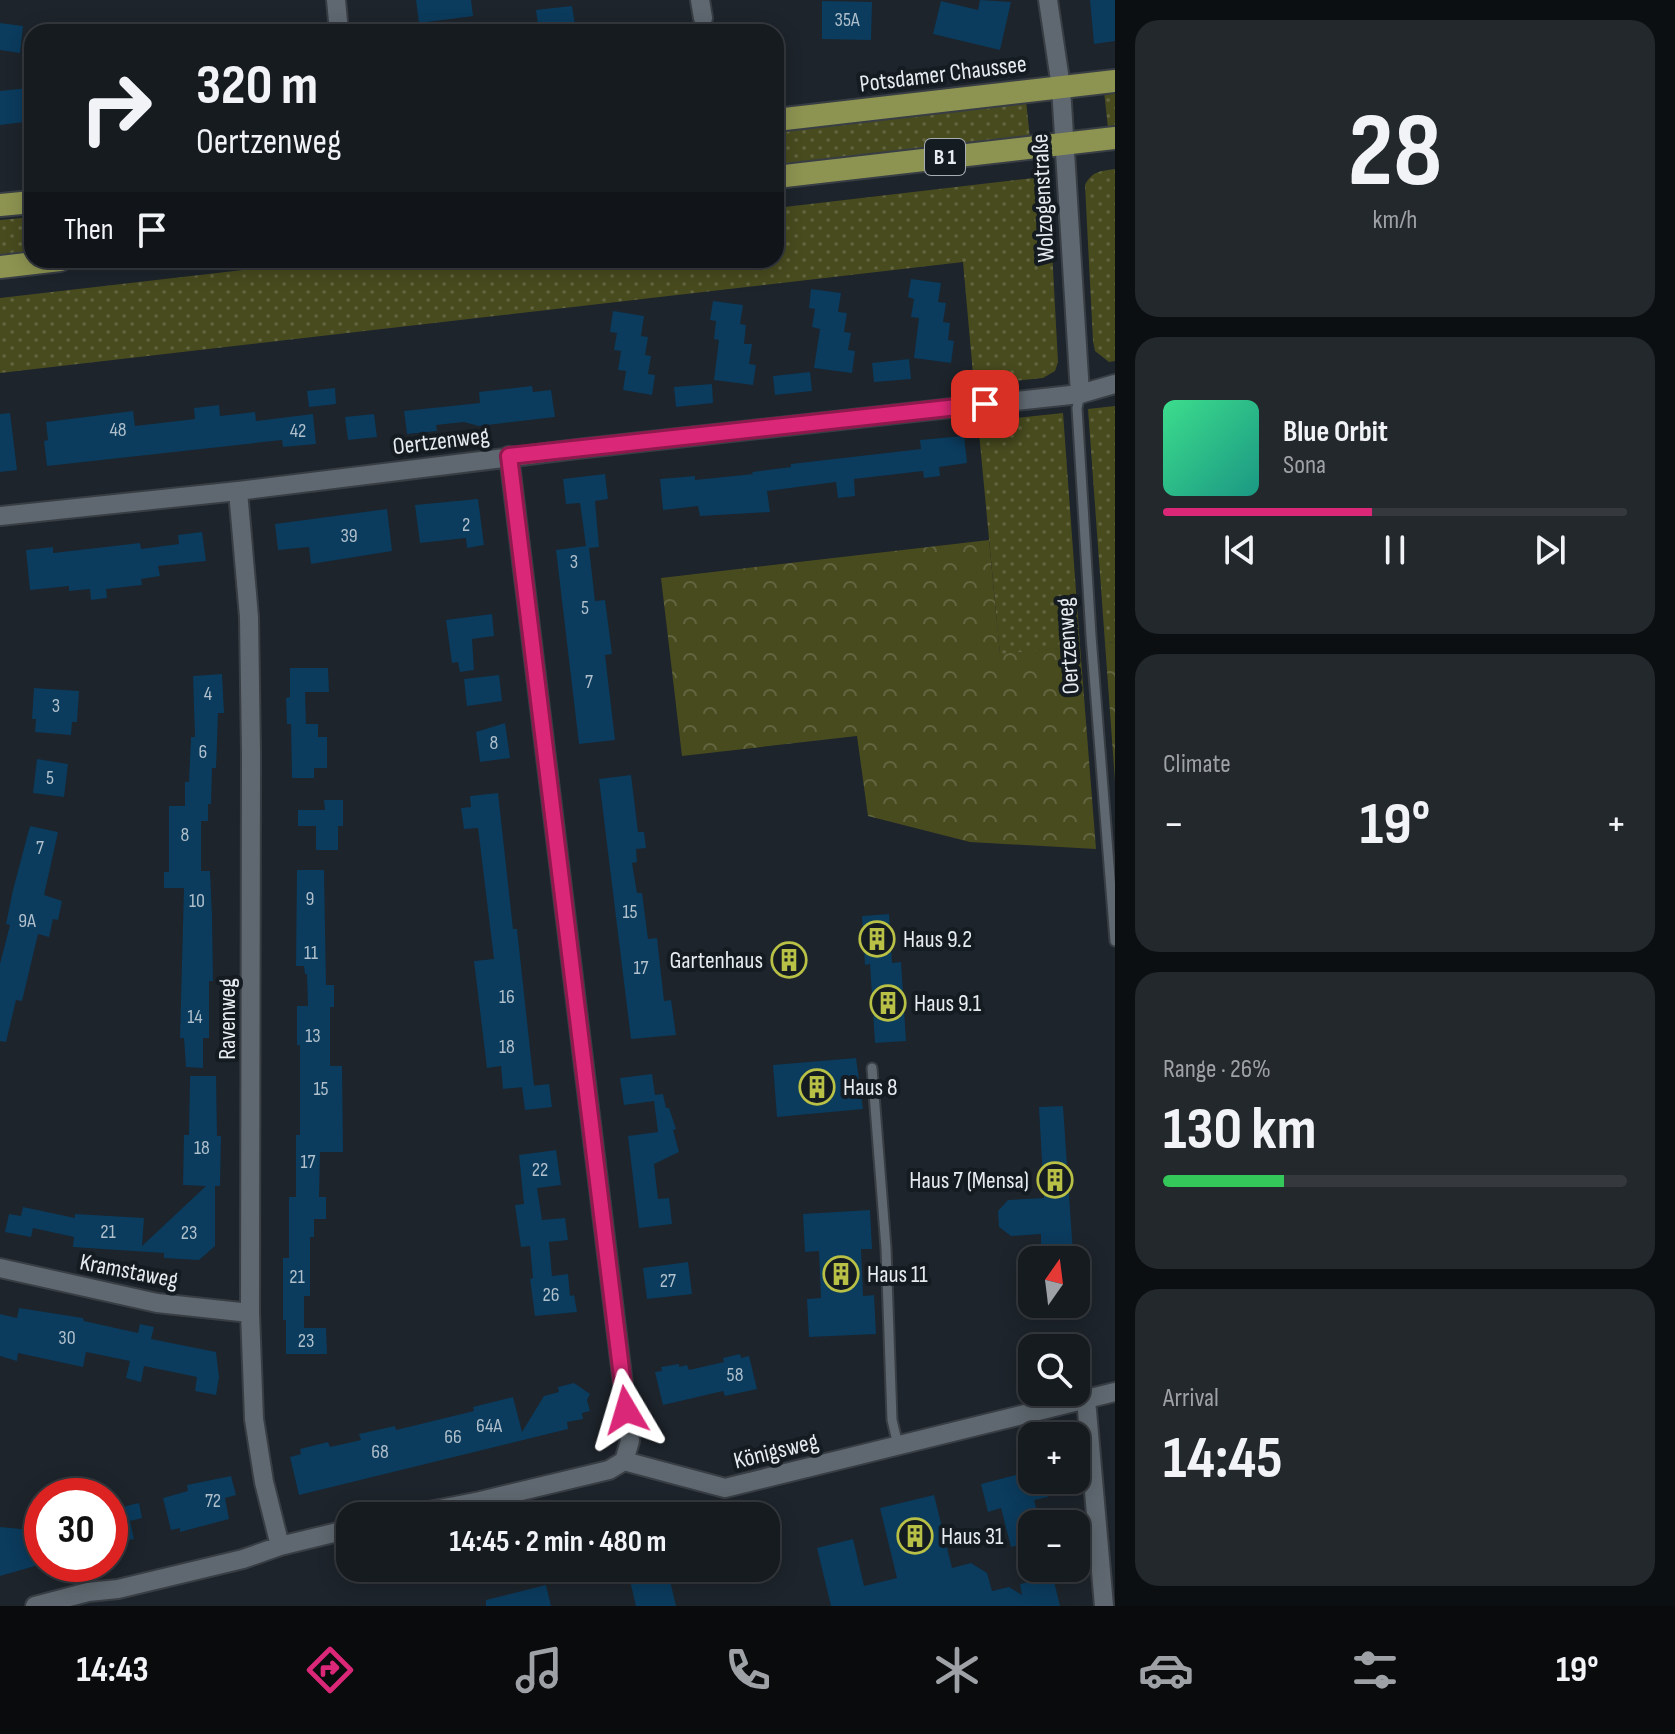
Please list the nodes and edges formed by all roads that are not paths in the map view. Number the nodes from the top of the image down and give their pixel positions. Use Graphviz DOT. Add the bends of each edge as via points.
graph roads {
  1 [pos="336,0"];
  2 [pos="1048,0"];
  3 [pos="338,24"];
  4 [pos="1115,81"];
  5 [pos="1061,87"];
  6 [pos="784,119"];
  7 [pos="1115,138"];
  8 [pos="1064,144"];
  9 [pos="784,176"];
  10 [pos="24,203"];
  11 [pos="0,205"];
  12 [pos="24,264"];
  13 [pos="0,267"];
  14 [pos="1115,384"];
  15 [pos="1080,394"];
  16 [pos="509,456"];
  17 [pos="238,491"];
  18 [pos="0,516"];
  19 [pos="1112,894"];
  20 [pos="1115,941"];
  21 [pos="872,1068"];
  22 [pos="0,1268"];
  23 [pos="250,1313"];
  24 [pos="1115,1392"];
  25 [pos="1090,1398"];
  26 [pos="1057,1406"];
  27 [pos="1087,1406"];
  28 [pos="898,1445"];
  29 [pos="624,1461"];
  30 [pos="472,1502"];
  31 [pos="336,1532"];
  32 [pos="280,1546"];
  33 [pos="35,1606"];
  34 [pos="1104,1606"];
  1 -- 3 [label="street"];
  2 -- 5 [label="street, Wolzogenstraße"];
  4 -- 5 [label="main road, Potsdamer Chaussee"];
  5 -- 6 [label="main road, Potsdamer Chaussee"];
  5 -- 8 [label="street, Wolzogenstraße"];
  7 -- 8 [label="main road, B 1"];
  8 -- 9 [label="main road, B 1"];
  8 -- 15 [label="street, Wolzogenstraße"];
  10 -- 11 [label="main road"];
  12 -- 13 [label="main road"];
  14 -- 15 [label="street, Oertzenweg"];
  15 -- 16 [label="street, Oertzenweg"];
  15 -- 19 [label="lane, Oertzenweg"];
  16 -- 17 [label="street, Oertzenweg"];
  16 -- 29 [label="street" via="630,1441"];
  17 -- 18 [label="street, Oertzenweg"];
  17 -- 23 [label="street, Ravenweg" via="251,724"];
  19 -- 20 [label="lane, Oertzenweg"];
  21 -- 28 [label="lane" via="892,1420"];
  22 -- 23 [label="street, Kramstaweg" via="157,1303"];
  23 -- 32 [label="street, Ravenweg" via="254,1419"];
  24 -- 25 [label="street, Königsweg"];
  26 -- 28 [label="street, Königsweg"];
  27 -- 34 [label="street"];
  28 -- 29 [label="street, Königsweg" via="725,1488"];
  29 -- 30 [label="street" via="609,1470"];
  31 -- 32 [label="street"];
  32 -- 33 [label="street"];
}
